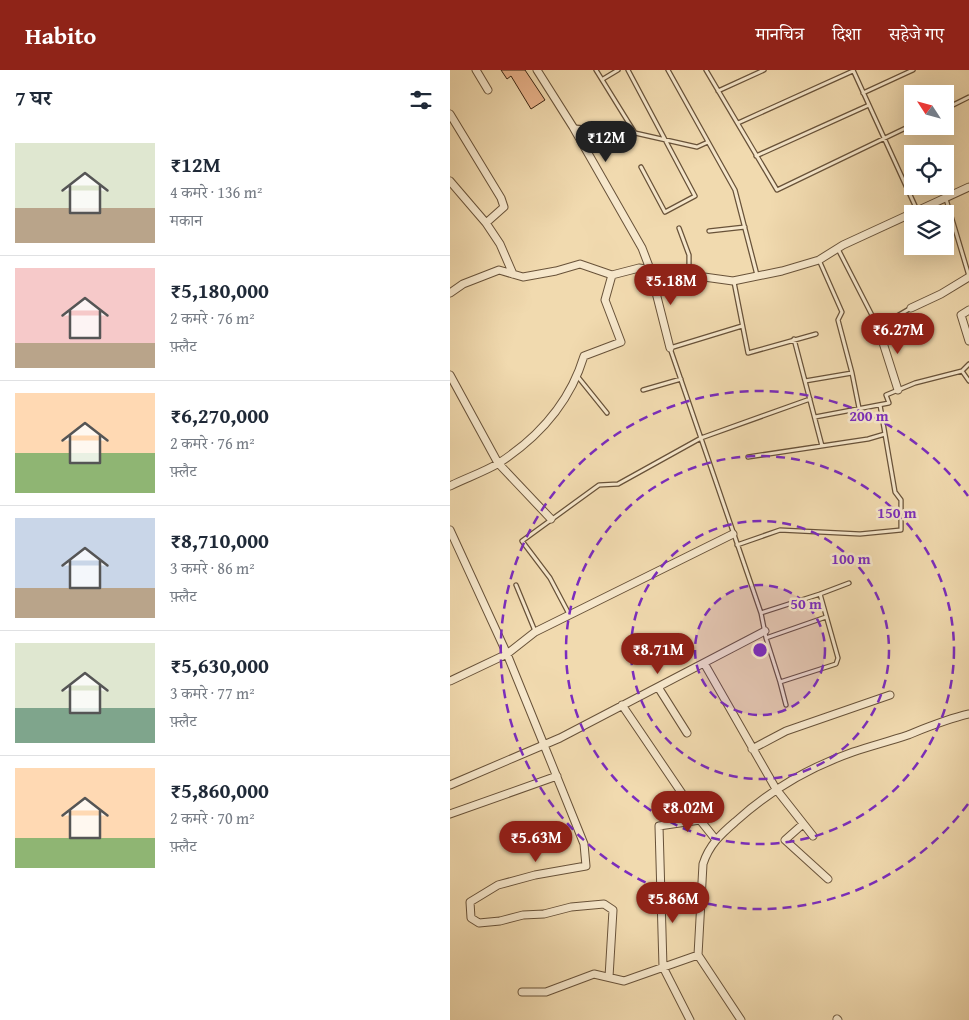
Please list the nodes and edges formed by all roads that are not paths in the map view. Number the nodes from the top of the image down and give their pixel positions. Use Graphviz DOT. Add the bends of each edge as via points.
graph roads {
  1 [pos="476,70"];
  2 [pos="537,70"];
  3 [pos="596,70"];
  4 [pos="618,70"];
  5 [pos="628,70"];
  6 [pos="668,70"];
  7 [pos="706,70"];
  8 [pos="764,70"];
  9 [pos="853,70"];
  10 [pos="913,70"];
  11 [pos="602,79"];
  12 [pos="488,90"];
  13 [pos="718,91"];
  14 [pos="863,93"];
  15 [pos="969,98"];
  16 [pos="869,105"];
  17 [pos="954,105"];
  18 [pos="450,114"];
  19 [pos="737,123"];
  20 [pos="573,127"];
  21 [pos="904,129"];
  22 [pos="635,133"];
  23 [pos="884,139"];
  24 [pos="665,140"];
  25 [pos="708,142"];
  26 [pos="756,156"];
  27 [pos="641,167"];
  28 [pos="450,181"];
  29 [pos="969,187"];
  30 [pos="945,198"];
  31 [pos="914,205"];
  32 [pos="930,205"];
  33 [pos="904,217"];
  34 [pos="486,223"];
  35 [pos="745,227"];
  36 [pos="679,228"];
  37 [pos="709,231"];
  38 [pos="838,248"];
  39 [pos="818,260"];
  40 [pos="650,269"];
  41 [pos="513,274"];
  42 [pos="612,275"];
  43 [pos="689,275"];
  44 [pos="758,276"];
  45 [pos="969,277"];
  46 [pos="733,281"];
  47 [pos="450,293"];
  48 [pos="911,308"];
  49 [pos="969,310"];
  50 [pos="742,326"];
  51 [pos="878,326"];
  52 [pos="816,334"];
  53 [pos="794,339"];
  54 [pos="969,341"];
  55 [pos="670,348"];
  56 [pos="969,364"];
  57 [pos="962,371"];
  58 [pos="852,373"];
  59 [pos="450,375"];
  60 [pos="578,377"];
  61 [pos="681,379"];
  62 [pos="805,381"];
  63 [pos="969,381"];
  64 [pos="643,390"];
  65 [pos="898,390"];
  66 [pos="810,399"];
  67 [pos="880,405"];
  68 [pos="859,408"];
  69 [pos="607,413"];
  70 [pos="815,417"];
  71 [pos="885,434"];
  72 [pos="701,438"];
  73 [pos="822,446"];
  74 [pos="748,457"];
  75 [pos="498,463"];
  76 [pos="450,486"];
  77 [pos="551,520"];
  78 [pos="450,530"];
  79 [pos="734,534"];
  80 [pos="737,545"];
  81 [pos="849,583"];
  82 [pos="516,585"];
  83 [pos="820,594"];
  84 [pos="761,613"];
  85 [pos="569,615"];
  86 [pos="826,617"];
  87 [pos="535,632"];
  88 [pos="766,634"];
  89 [pos="507,654"];
  90 [pos="704,663"];
  91 [pos="450,681"];
  92 [pos="780,682"];
  93 [pos="658,687"];
  94 [pos="890,695"];
  95 [pos="622,705"];
  96 [pos="786,705"];
  97 [pos="969,714"];
  98 [pos="687,733"];
  99 [pos="544,744"];
  100 [pos="752,750"];
  101 [pos="557,776"];
  102 [pos="450,785"];
  103 [pos="776,789"];
  104 [pos="450,814"];
  105 [pos="700,820"];
  106 [pos="803,824"];
  107 [pos="813,836"];
  108 [pos="716,840"];
  109 [pos="828,879"];
  110 [pos="698,955"];
  111 [pos="663,967"];
  112 [pos="609,977"];
  113 [pos="522,992"];
  114 [pos="690,1020"];
  115 [pos="741,1020"];
  1 -- 12 [label="street"];
  2 -- 20 [label="street"];
  3 -- 11 [label="lane"];
  4 -- 11 [label="lane"];
  5 -- 24 [label="lane"];
  6 -- 25 [label="lane"];
  7 -- 13 [label="lane"];
  8 -- 13 [label="lane"];
  9 -- 14 [label="lane"];
  9 -- 19 [label="lane"];
  10 -- 14 [label="lane"];
  11 -- 22 [label="lane"];
  13 -- 19 [label="lane"];
  14 -- 16 [label="lane"];
  15 -- 17 [label="lane"];
  16 -- 23 [label="lane"];
  16 -- 26 [label="lane"];
  18 -- 34 [label="street" via="504,207"];
  19 -- 26 [label="lane"];
  20 -- 22 [label="lane"];
  20 -- 40 [label="street" via="642,248"];
  21 -- 23 [label="lane"];
  22 -- 24 [label="lane"];
  23 -- 26 [label="lane" via="776,190"];
  23 -- 31 [label="lane"];
  24 -- 25 [label="lane" via="697,147"];
  24 -- 27 [label="lane" via="695,196 665,212"];
  25 -- 35 [label="lane" via="735,190"];
  28 -- 34 [label="street"];
  29 -- 30 [label="street"];
  30 -- 32 [label="street"];
  30 -- 45 [label="lane"];
  33 -- 38 [label="street"];
  34 -- 41 [label="street" via="500,244"];
  35 -- 37 [label="lane"];
  35 -- 44 [label="lane"];
  36 -- 43 [label="lane" via="689,255"];
  38 -- 39 [label="street"];
  38 -- 51 [label="lane"];
  39 -- 44 [label="street"];
  39 -- 58 [label="lane" via="842,312 838,320"];
  40 -- 42 [label="street" via="639,268"];
  40 -- 43 [label="street"];
  40 -- 55 [label="street"];
  41 -- 42 [label="street" via="522,277 580,264"];
  41 -- 47 [label="street" via="499,270 462,284"];
  42 -- 60 [label="street" via="605,300 621,342 584,356"];
  43 -- 46 [label="street"];
  44 -- 46 [label="street"];
  45 -- 48 [label="street"];
  46 -- 50 [label="lane"];
  48 -- 51 [label="lane"];
  49 -- 54 [label="street" via="961,315"];
  50 -- 53 [label="lane" via="748,353"];
  50 -- 55 [label="lane"];
  51 -- 65 [label="street"];
  52 -- 53 [label="lane"];
  53 -- 62 [label="lane"];
  55 -- 61 [label="lane"];
  56 -- 57 [label="lane"];
  57 -- 63 [label="lane"];
  57 -- 65 [label="lane"];
  58 -- 62 [label="lane"];
  58 -- 68 [label="lane"];
  59 -- 75 [label="street"];
  60 -- 69 [label="lane"];
  60 -- 75 [label="street" via="563,402 536,434"];
  61 -- 64 [label="lane"];
  61 -- 72 [label="lane"];
  62 -- 66 [label="lane"];
  65 -- 67 [label="lane" via="886,395 889,403"];
  66 -- 70 [label="lane"];
  66 -- 72 [label="lane"];
  67 -- 68 [label="lane"];
  67 -- 71 [label="lane"];
  68 -- 70 [label="lane"];
  70 -- 73 [label="lane"];
  71 -- 73 [label="lane"];
  71 -- 80 [label="lane" via="895,492 901,500 901,530 860,534 780,530"];
  72 -- 77 [label="lane" via="618,484 599,484"];
  72 -- 79 [label="lane"];
  73 -- 74 [label="lane"];
  75 -- 76 [label="street"];
  75 -- 77 [label="street"];
  77 -- 85 [label="lane" via="522,541 550,578"];
  78 -- 89 [label="street"];
  79 -- 80 [label="lane"];
  79 -- 85 [label="street"];
  80 -- 84 [label="lane"];
  81 -- 83 [label="lane"];
  82 -- 87 [label="lane"];
  83 -- 84 [label="lane"];
  83 -- 86 [label="lane"];
  84 -- 88 [label="lane"];
  85 -- 87 [label="street"];
  86 -- 88 [label="lane"];
  86 -- 92 [label="lane" via="838,658 836,664"];
  87 -- 89 [label="street"];
  88 -- 90 [label="street"];
  88 -- 92 [label="lane"];
  89 -- 91 [label="street"];
  89 -- 99 [label="street"];
  90 -- 93 [label="street"];
  90 -- 100 [label="street"];
  92 -- 96 [label="lane"];
  93 -- 95 [label="street"];
  93 -- 98 [label="street"];
  94 -- 100 [label="street" via="786,731"];
  95 -- 99 [label="street"];
  95 -- 105 [label="street"];
  97 -- 103 [label="street" via="851,753"];
  99 -- 101 [label="street"];
  99 -- 102 [label="street"];
  100 -- 103 [label="street"];
  101 -- 104 [label="street"];
  101 -- 112 [label="street" via="584,844 586,866 498,885 470,902 470,918 480,923 500,921 604,904 613,910"];
  103 -- 106 [label="street"];
  103 -- 108 [label="street"];
  105 -- 108 [label="street"];
  105 -- 111 [label="street" via="659,826"];
  106 -- 107 [label="street"];
  106 -- 109 [label="street" via="785,840"];
  108 -- 110 [label="street" via="703,864"];
  110 -- 111 [label="street"];
  110 -- 115 [label="street"];
  111 -- 112 [label="street" via="624,981"];
  111 -- 114 [label="street"];
  112 -- 113 [label="street" via="594,974 546,992"];
}
